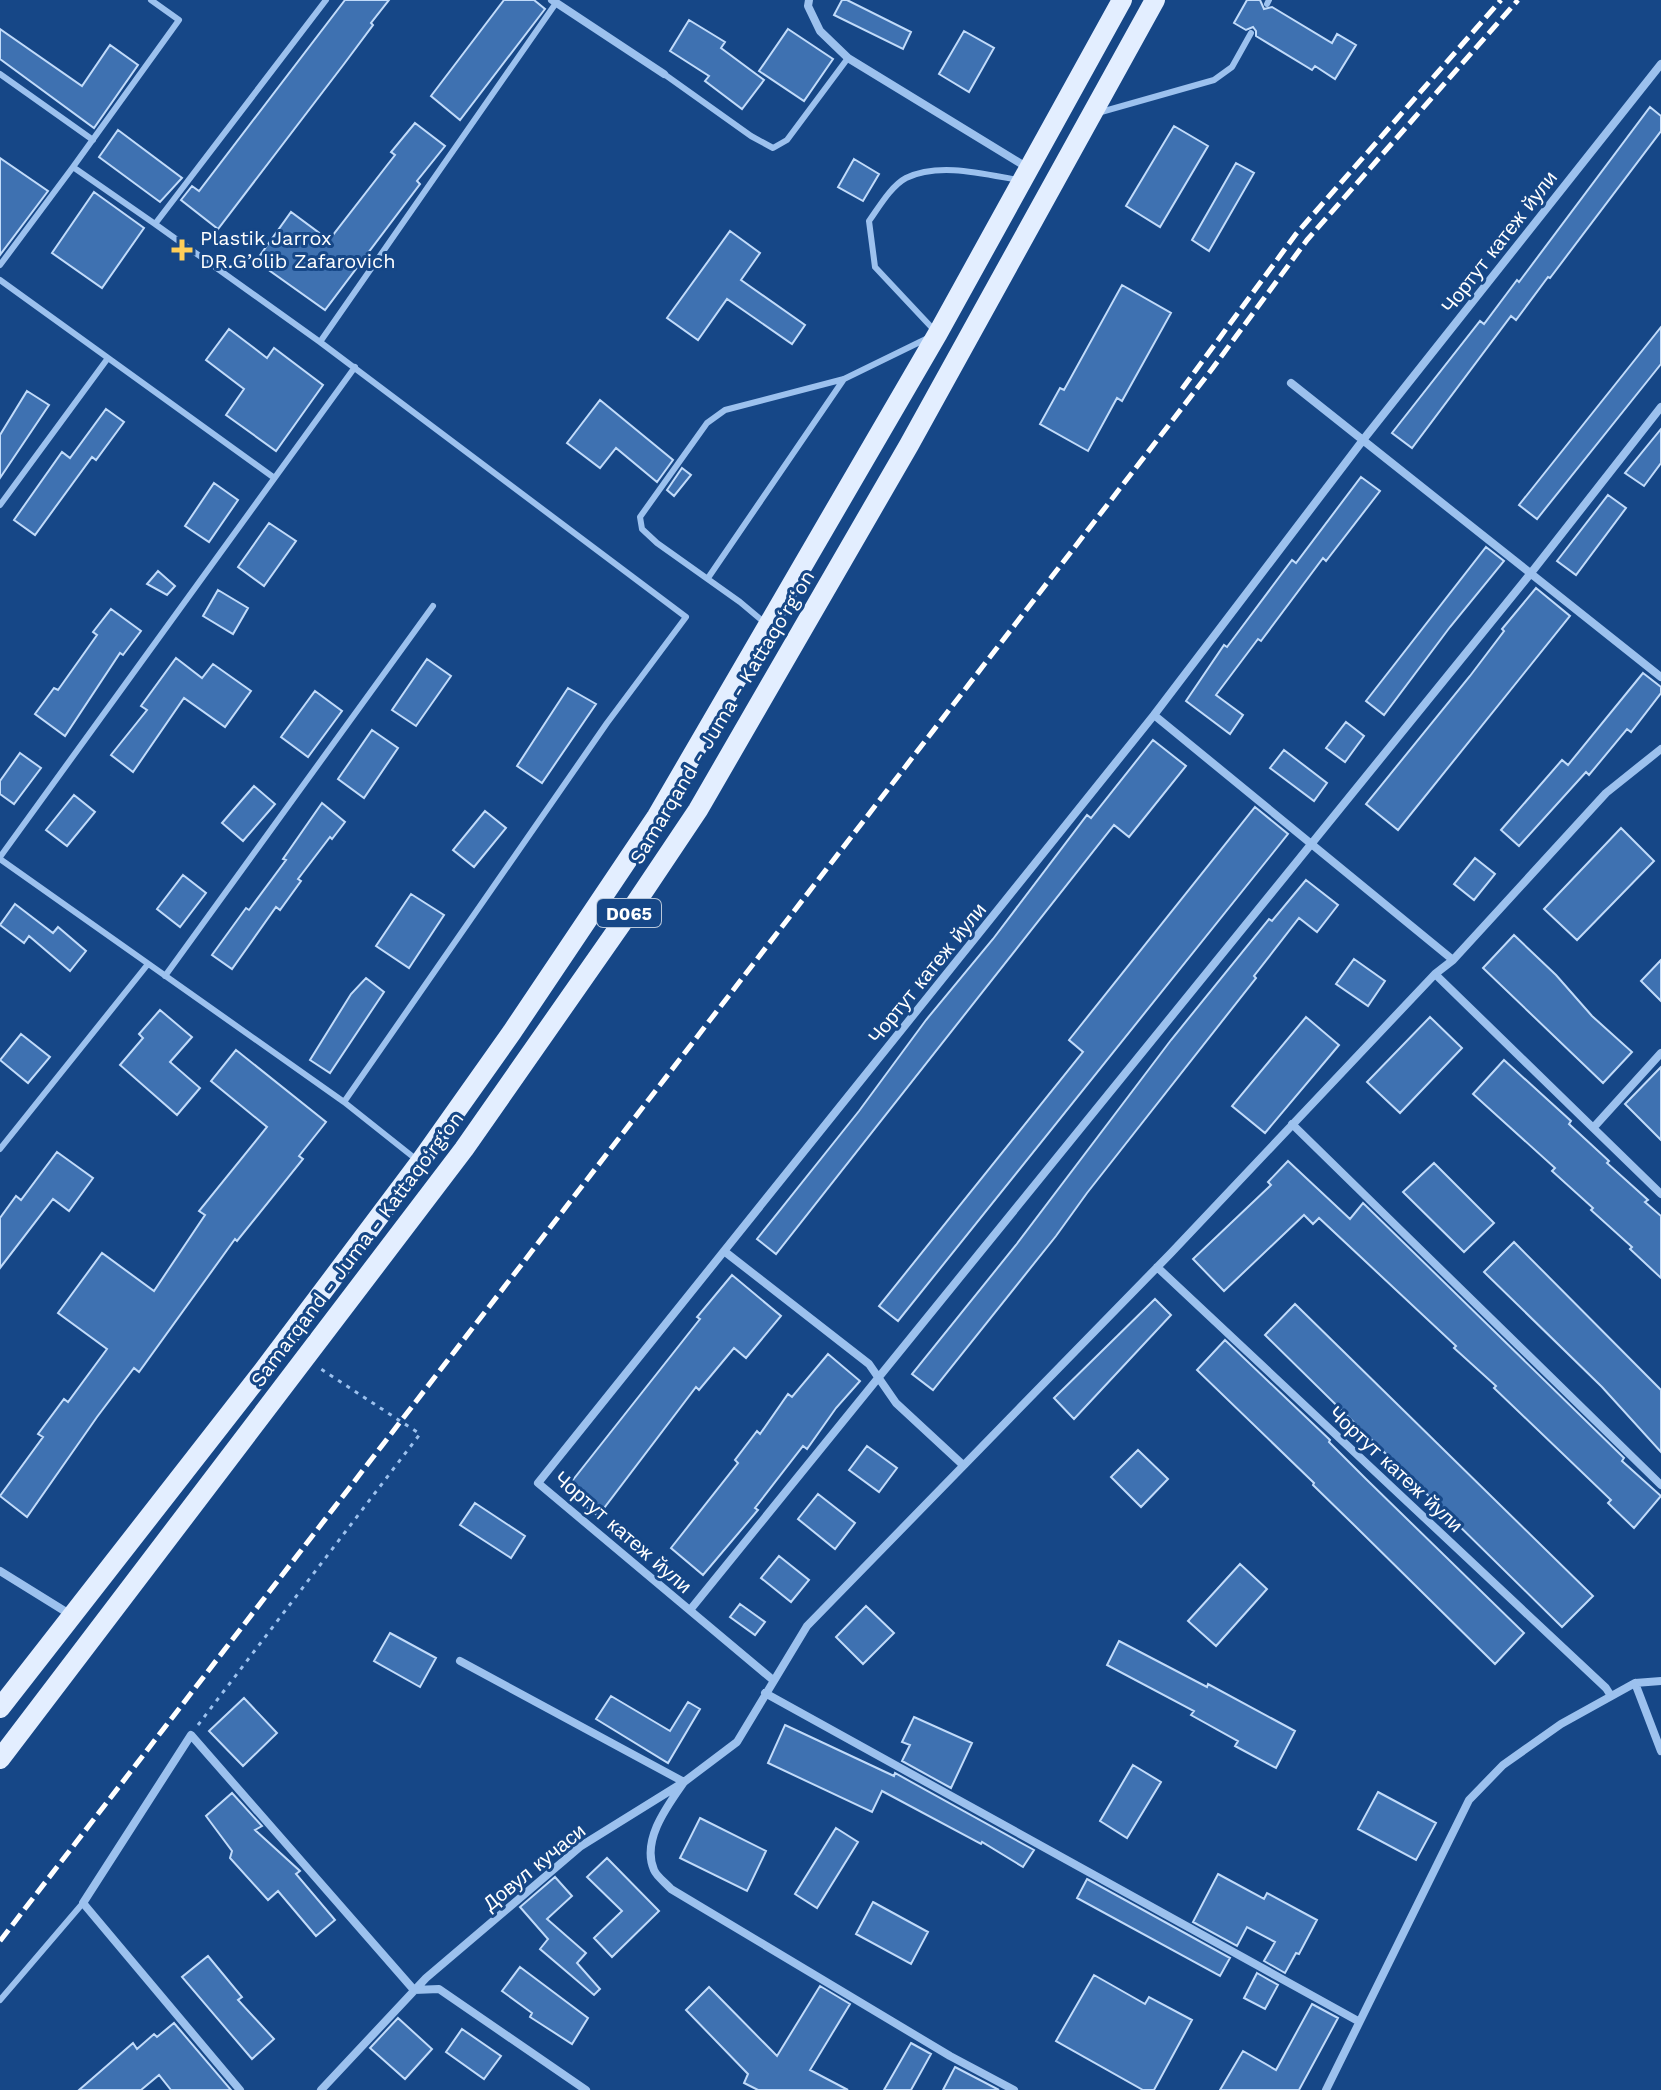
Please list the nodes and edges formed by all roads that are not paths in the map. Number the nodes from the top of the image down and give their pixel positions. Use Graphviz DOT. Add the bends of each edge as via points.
graph roads {
  1 [pos="151,0"];
  2 [pos="326,0"];
  3 [pos="1122,0"];
  4 [pos="1155,0"];
  5 [pos="554,2"];
  6 [pos="808,3"];
  7 [pos="1251,33"];
  8 [pos="848,58"];
  9 [pos="1661,64"];
  10 [pos="0,74"];
  11 [pos="664,74"];
  12 [pos="1065,103"];
  13 [pos="1089,116"];
  14 [pos="93,140"];
  15 [pos="73,167"];
  16 [pos="1025,174"];
  17 [pos="155,224"];
  18 [pos="0,265"];
  19 [pos="0,280"];
  20 [pos="938,333"];
  21 [pos="320,342"];
  22 [pos="108,358"];
  23 [pos="355,367"];
  24 [pos="844,379"];
  25 [pos="1291,383"];
  26 [pos="1661,407"];
  27 [pos="1363,440"];
  28 [pos="273,477"];
  29 [pos="0,505"];
  30 [pos="1531,573"];
  31 [pos="708,578"];
  32 [pos="433,606"];
  33 [pos="768,626"];
  34 [pos="1661,677"];
  35 [pos="1154,715"];
  36 [pos="1661,749"];
  37 [pos="1312,844"];
  38 [pos="0,858"];
  39 [pos="1453,960"];
  40 [pos="148,964"];
  41 [pos="1435,974"];
  42 [pos="165,976"];
  43 [pos="1661,1053"];
  44 [pos="344,1102"];
  45 [pos="1292,1124"];
  46 [pos="1594,1127"];
  47 [pos="0,1149"];
  48 [pos="420,1162"];
  49 [pos="1661,1194"];
  50 [pos="724,1251"];
  51 [pos="1157,1267"];
  52 [pos="263,1371"];
  53 [pos="878,1377"];
  54 [pos="284,1388"];
  55 [pos="963,1465"];
  56 [pos="1661,1485"];
  57 [pos="0,1571"];
  58 [pos="690,1610"];
  59 [pos="71,1615"];
  60 [pos="460,1661"];
  61 [pos="773,1680"];
  62 [pos="1661,1681"];
  63 [pos="1635,1683"];
  64 [pos="765,1693"];
  65 [pos="1611,1696"];
  66 [pos="0,1708"];
  67 [pos="1661,1751"];
  68 [pos="0,1759"];
  69 [pos="684,1782"];
  70 [pos="83,1903"];
  71 [pos="414,1990"];
  72 [pos="0,2000"];
  73 [pos="1358,2021"];
  74 [pos="240,2090"];
  75 [pos="321,2090"];
  76 [pos="586,2090"];
  77 [pos="1014,2090"];
  78 [pos="1326,2090"];
  1 -- 14 [label="lane" via="179,20"];
  2 -- 17 [label="lane"];
  3 -- 12 [label="main road, Samarqand - Juma - Kattaqo‘rg‘on / D065"];
  4 -- 13 [label="main road, Samarqand - Juma - Kattaqo‘rg‘on / D065"];
  5 -- 11 [label="street"];
  5 -- 21 [label="lane"];
  6 -- 8 [label="street" via="820,31"];
  7 -- 13 [label="lane" via="1232,67 1214,80"];
  8 -- 11 [label="lane" via="787,140 773,148"];
  8 -- 16 [label="street"];
  9 -- 27 [label="street, Чортут катеж йули"];
  10 -- 14 [label="lane"];
  12 -- 13 [label="main road"];
  12 -- 16 [label="main road, Samarqand - Juma - Kattaqo‘rg‘on / D065"];
  13 -- 54 [label="main road, Samarqand - Juma - Kattaqo‘rg‘on / D065" via="909,445 698,810 464,1149"];
  14 -- 15 [label="lane"];
  15 -- 17 [label="lane"];
  15 -- 18 [label="lane"];
  16 -- 20 [label="main road, Samarqand - Juma - Kattaqo‘rg‘on / D065"];
  16 -- 20 [label="lane" via="936,171 905,179 869,221 875,267"];
  17 -- 21 [label="lane"];
  19 -- 22 [label="lane"];
  20 -- 24 [label="lane"];
  20 -- 33 [label="main road, Samarqand - Juma - Kattaqo‘rg‘on / D065"];
  21 -- 23 [label="lane"];
  22 -- 28 [label="lane"];
  22 -- 29 [label="lane"];
  23 -- 28 [label="lane"];
  23 -- 44 [label="lane" via="686,617"];
  24 -- 31 [label="lane"];
  24 -- 31 [label="lane" via="725,410 707,423 640,517 642,529 657,543"];
  25 -- 27 [label="street"];
  26 -- 30 [label="street, Чортут катеж йули"];
  27 -- 30 [label="street"];
  27 -- 35 [label="street, Чортут катеж йули"];
  28 -- 38 [label="lane"];
  30 -- 34 [label="street"];
  30 -- 37 [label="street, Чортут катеж йули"];
  31 -- 33 [label="lane"];
  32 -- 42 [label="lane"];
  33 -- 48 [label="main road, Samarqand - Juma - Kattaqo‘rg‘on / D065" via="657,816"];
  35 -- 37 [label="street"];
  35 -- 50 [label="street, Чортут катеж йули"];
  36 -- 39 [label="street" via="1606,793"];
  37 -- 39 [label="street"];
  37 -- 53 [label="street, Чортут катеж йули"];
  38 -- 40 [label="lane"];
  39 -- 41 [label="street"];
  40 -- 42 [label="lane"];
  40 -- 47 [label="lane"];
  41 -- 45 [label="street"];
  41 -- 46 [label="street"];
  42 -- 44 [label="lane"];
  43 -- 46 [label="street"];
  44 -- 48 [label="lane"];
  45 -- 51 [label="street"];
  45 -- 56 [label="street"];
  46 -- 49 [label="street"];
  48 -- 52 [label="main road, Samarqand - Juma - Kattaqo‘rg‘on / D065"];
  50 -- 53 [label="street" via="869,1364"];
  50 -- 58 [label="street, Чортут катеж йули" via="538,1483"];
  51 -- 55 [label="street"];
  51 -- 65 [label="street, Чортут катеж йули"];
  52 -- 54 [label="main road"];
  52 -- 59 [label="main road, Samarqand - Juma - Kattaqo‘rg‘on / D065"];
  53 -- 55 [label="street" via="896,1403"];
  53 -- 58 [label="street, Чортут катеж йули"];
  54 -- 68 [label="main road, Samarqand - Juma - Kattaqo‘rg‘on / D065"];
  55 -- 61 [label="street" via="807,1626"];
  57 -- 59 [label="street"];
  58 -- 61 [label="street, Чортут катеж йули"];
  59 -- 66 [label="main road, Samarqand - Juma - Kattaqo‘rg‘on / D065"];
  60 -- 69 [label="street"];
  61 -- 64 [label="street, Довул кучаси"];
  62 -- 63 [label="street"];
  63 -- 65 [label="street"];
  63 -- 67 [label="street"];
  64 -- 69 [label="street, Довул кучаси" via="737,1742"];
  64 -- 73 [label="street"];
  65 -- 73 [label="street" via="1503,1765 1469,1800"];
  69 -- 71 [label="street, Довул кучаси" via="581,1846"];
  69 -- 77 [label="street" via="662,1815 650,1850 654,1871 671,1889"];
  70 -- 71 [label="street" via="191,1735"];
  70 -- 72 [label="lane"];
  70 -- 74 [label="street"];
  71 -- 75 [label="street, Довул кучаси"];
  71 -- 76 [label="street" via="439,1989"];
  73 -- 78 [label="street"];
}
